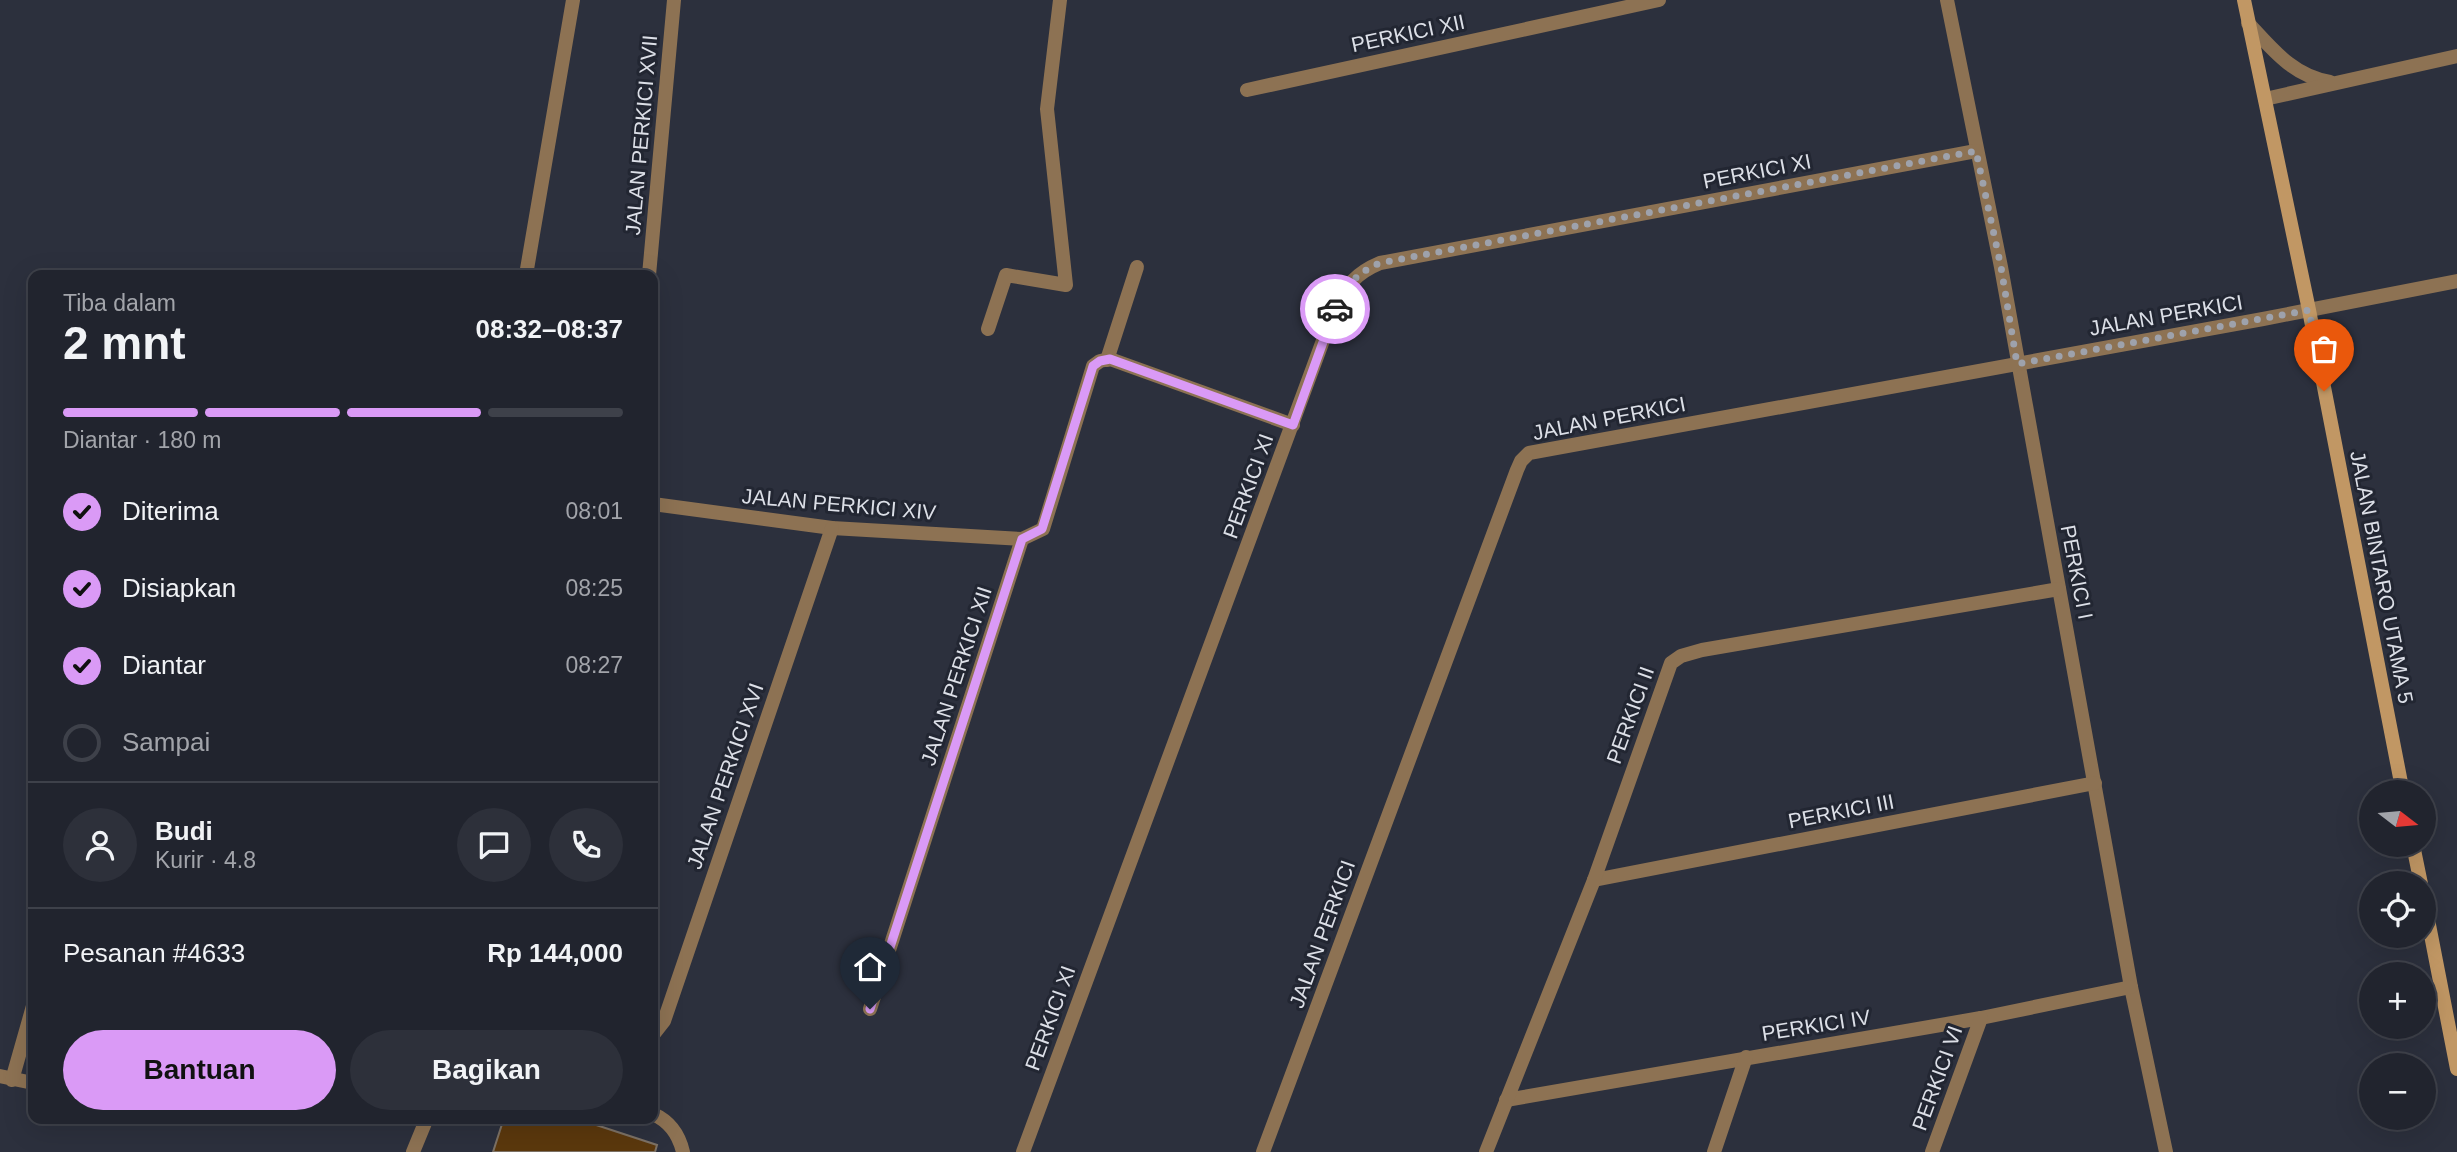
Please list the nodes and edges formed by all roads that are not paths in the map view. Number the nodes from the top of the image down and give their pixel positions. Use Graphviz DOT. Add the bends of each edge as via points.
graph roads {
  1 [pos="573,0"];
  2 [pos="674,0"];
  3 [pos="1060,0"];
  4 [pos="1659,0"];
  5 [pos="1947,0"];
  6 [pos="2244,0"];
  7 [pos="2248,23"];
  8 [pos="2457,56"];
  9 [pos="2338,83"];
  10 [pos="1247,90"];
  11 [pos="2265,99"];
  12 [pos="1976,151"];
  13 [pos="1137,267"];
  14 [pos="527,270"];
  15 [pos="649,270"];
  16 [pos="2457,281"];
  17 [pos="2309,310"];
  18 [pos="988,329"];
  19 [pos="1107,360"];
  20 [pos="2017,364"];
  21 [pos="1293,425"];
  22 [pos="658,505"];
  23 [pos="832,528"];
  24 [pos="1022,539"];
  25 [pos="2059,589"];
  26 [pos="2400,780"];
  27 [pos="2095,783"];
  28 [pos="1594,880"];
  29 [pos="2434,948"];
  30 [pos="2131,987"];
  31 [pos="870,1009"];
  32 [pos="1981,1018"];
  33 [pos="28,1019"];
  34 [pos="658,1029"];
  35 [pos="1746,1057"];
  36 [pos="2457,1069"];
  37 [pos="6,1078"];
  38 [pos="28,1082"];
  39 [pos="1506,1100"];
  40 [pos="658,1116"];
  41 [pos="425,1124"];
  42 [pos="413,1152"];
  43 [pos="683,1152"];
  44 [pos="1023,1152"];
  45 [pos="1263,1152"];
  46 [pos="1486,1152"];
  47 [pos="1714,1152"];
  48 [pos="1932,1152"];
  49 [pos="2166,1152"];
  1 -- 14 [label="street"];
  2 -- 15 [label="street, JALAN PERKICI XVII"];
  3 -- 18 [label="street" via="1047,108 1066,285 1006,275"];
  4 -- 10 [label="street, PERKICI XII"];
  5 -- 12 [label="street, PERKICI I"];
  6 -- 7 [label="main road, JALAN BINTARO UTAMA 5"];
  7 -- 9 [label="street" via="2303,75"];
  7 -- 11 [label="main road, JALAN BINTARO UTAMA 5"];
  8 -- 9 [label="street"];
  9 -- 11 [label="street"];
  11 -- 17 [label="main road, JALAN BINTARO UTAMA 5"];
  12 -- 20 [label="street, PERKICI I"];
  12 -- 21 [label="street, PERKICI XI" via="1380,263 1363,270 1335,308"];
  13 -- 19 [label="street"];
  16 -- 17 [label="street, JALAN PERKICI"];
  17 -- 20 [label="street, JALAN PERKICI"];
  17 -- 26 [label="main road, JALAN BINTARO UTAMA 5"];
  19 -- 21 [label="street"];
  19 -- 24 [label="street, JALAN PERKICI XII" via="1093,366 1042,529"];
  20 -- 25 [label="street, PERKICI I"];
  20 -- 45 [label="street, JALAN PERKICI" via="1529,453 1521,461"];
  21 -- 44 [label="street, PERKICI XI"];
  22 -- 23 [label="street, JALAN PERKICI XIV"];
  23 -- 24 [label="street, JALAN PERKICI XIV"];
  23 -- 34 [label="street, JALAN PERKICI XVI"];
  24 -- 31 [label="street, JALAN PERKICI XII"];
  25 -- 27 [label="street, PERKICI I"];
  25 -- 28 [label="street, PERKICI II" via="1681,656 1671,663"];
  27 -- 28 [label="street, PERKICI III"];
  27 -- 30 [label="street, PERKICI I"];
  28 -- 39 [label="street, PERKICI II"];
  29 -- 36 [label="main road"];
  30 -- 32 [label="street, PERKICI IV"];
  30 -- 49 [label="street, PERKICI I"];
  32 -- 35 [label="street, PERKICI IV"];
  32 -- 48 [label="street, PERKICI VI"];
  33 -- 37 [label="street"];
  35 -- 39 [label="street, PERKICI IV"];
  35 -- 47 [label="street"];
  37 -- 38 [label="street"];
  39 -- 46 [label="street, PERKICI II"];
  40 -- 43 [label="street" via="675,1132"];
  41 -- 42 [label="street"];
}
